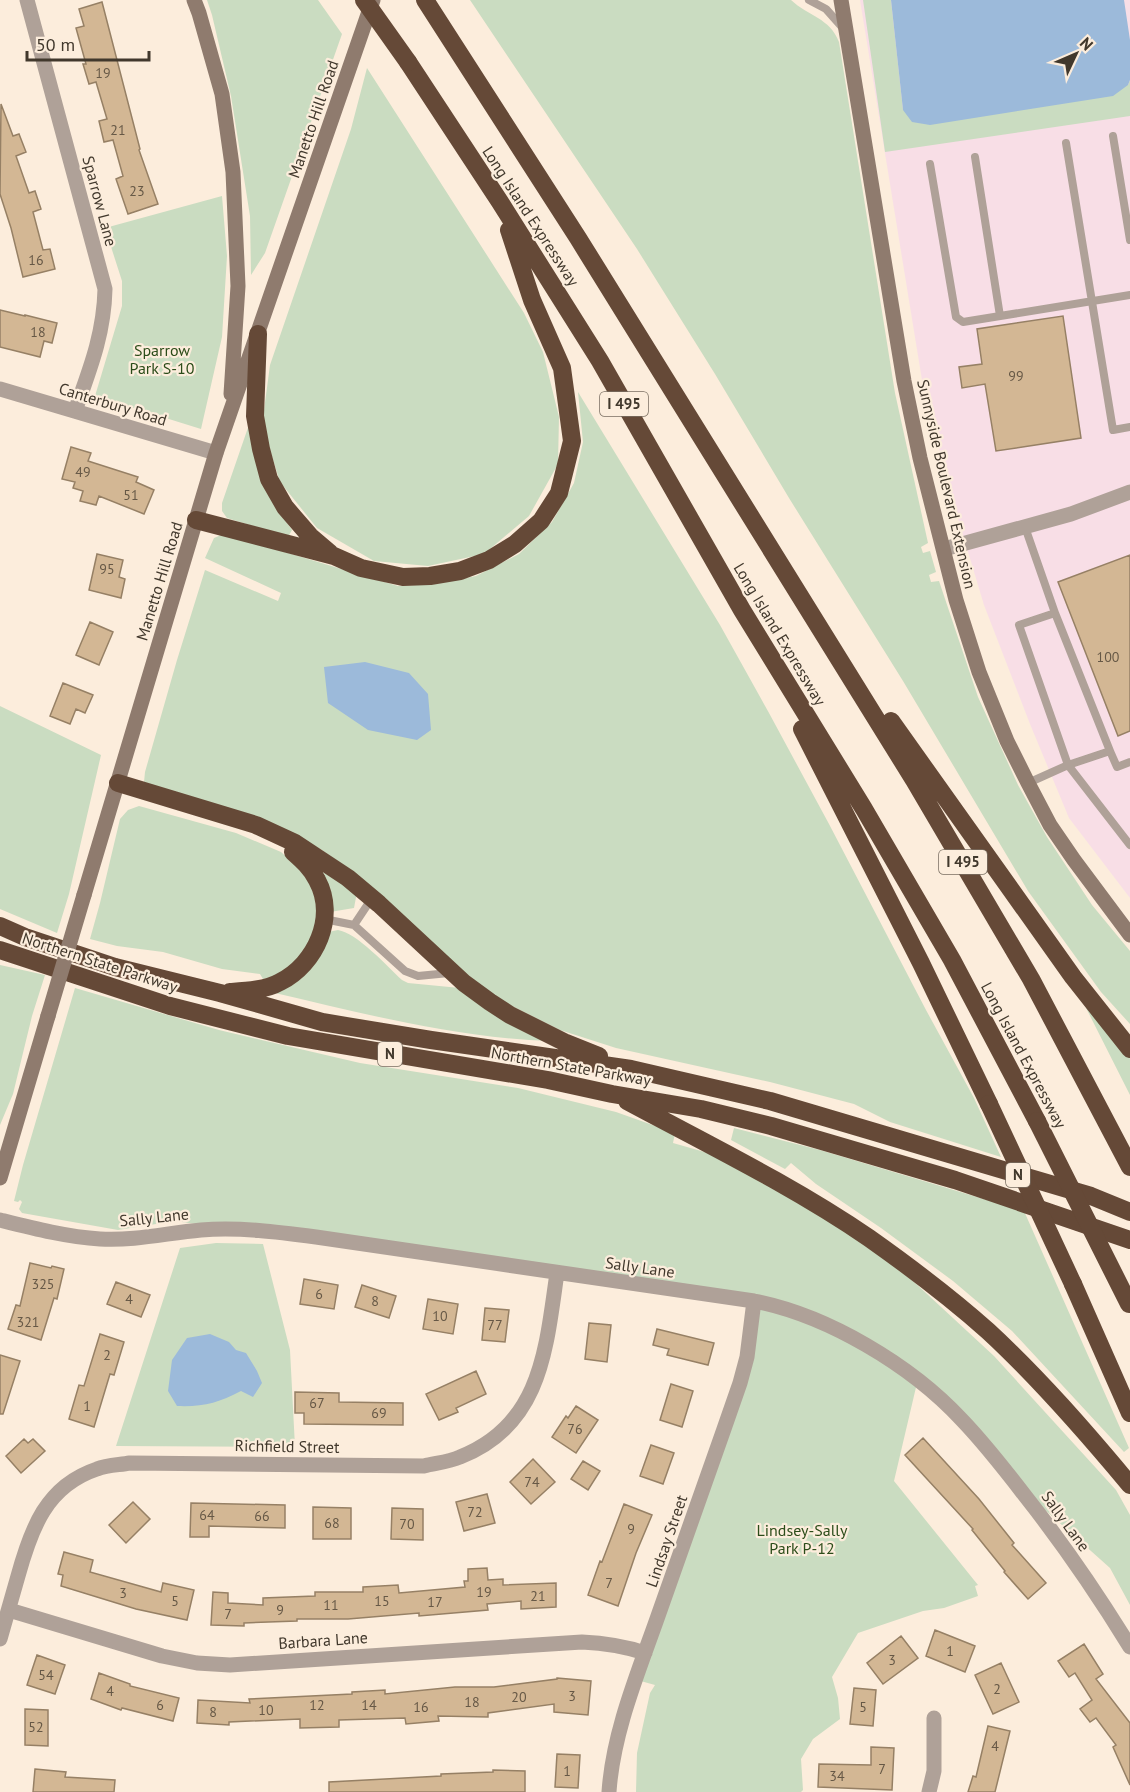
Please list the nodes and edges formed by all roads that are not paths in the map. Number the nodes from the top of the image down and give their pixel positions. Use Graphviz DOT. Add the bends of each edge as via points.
graph roads {
  1 [pos="27,0"];
  2 [pos="194,0"];
  3 [pos="364,0"];
  4 [pos="373,0"];
  5 [pos="425,0"];
  6 [pos="809,0"];
  7 [pos="841,0"];
  8 [pos="846,30"];
  9 [pos="1113,136"];
  10 [pos="1066,143"];
  11 [pos="975,157"];
  12 [pos="930,164"];
  13 [pos="500,202"];
  14 [pos="1130,240"];
  15 [pos="1130,295"];
  16 [pos="1092,301"];
  17 [pos="1000,316"];
  18 [pos="258,334"];
  19 [pos="0,389"];
  20 [pos="75,411"];
  21 [pos="230,415"];
  22 [pos="1130,427"];
  23 [pos="216,453"];
  24 [pos="1130,492"];
  25 [pos="196,519"];
  26 [pos="1025,527"];
  27 [pos="944,549"];
  28 [pos="334,556"];
  29 [pos="790,581"];
  30 [pos="742,610"];
  31 [pos="1055,613"];
  32 [pos="1110,751"];
  33 [pos="1130,762"];
  34 [pos="1068,765"];
  35 [pos="1028,783"];
  36 [pos="117,787"];
  37 [pos="1130,845"];
  38 [pos="372,898"];
  39 [pos="324,919"];
  40 [pos="354,925"];
  41 [pos="0,926"];
  42 [pos="1130,935"];
  43 [pos="0,950"];
  44 [pos="453,973"];
  45 [pos="220,993"];
  46 [pos="1130,1049"];
  47 [pos="631,1069"];
  48 [pos="612,1094"];
  49 [pos="1126,1159"];
  50 [pos="0,1179"];
  51 [pos="1130,1212"];
  52 [pos="0,1220"];
  53 [pos="1130,1240"];
  54 [pos="557,1273"];
  55 [pos="754,1301"];
  56 [pos="1130,1306"];
  57 [pos="1130,1413"];
  58 [pos="1130,1485"];
  59 [pos="9,1610"];
  60 [pos="0,1639"];
  61 [pos="1130,1647"];
  62 [pos="645,1653"];
  63 [pos="934,1718"];
  64 [pos="609,1792"];
  65 [pos="929,1792"];
  1 -- 20 [label="street, Sparrow Lane" via="105,289 105,314 96,351"];
  2 -- 21 [label="main road" via="222,94 233,172 238,286"];
  3 -- 13 [label="highway, Long Island Expressway / I 495, bridge"];
  4 -- 18 [label="main road, Manetto Hill Road"];
  5 -- 29 [label="highway, Long Island Expressway / I 495" via="572,228"];
  6 -- 8 [label="lane" via="826,9"];
  7 -- 8 [label="main road, Sunnyside Boulevard Extension"];
  8 -- 27 [label="main road, Sunnyside Boulevard Extension" via="904,381"];
  9 -- 14 [label="lane"];
  10 -- 16 [label="lane"];
  11 -- 17 [label="lane"];
  12 -- 17 [label="lane" via="956,317 963,322"];
  13 -- 28 [label="highway" via="532,300 562,368 572,441 559,493 541,521 515,544 460,571 403,577 361,568"];
  13 -- 30 [label="highway, Long Island Expressway / I 495" via="600,361"];
  15 -- 16 [label="lane"];
  16 -- 17 [label="lane"];
  16 -- 22 [label="lane" via="1113,430"];
  18 -- 21 [label="main road, Manetto Hill Road"];
  18 -- 28 [label="highway" via="255,416 269,479 285,507"];
  19 -- 20 [label="street, Canterbury Road"];
  20 -- 23 [label="street, Canterbury Road"];
  21 -- 23 [label="main road, Manetto Hill Road"];
  23 -- 25 [label="main road, Manetto Hill Road"];
  24 -- 26 [label="street"];
  25 -- 28 [label="highway"];
  25 -- 36 [label="main road, Manetto Hill Road"];
  26 -- 27 [label="street"];
  26 -- 31 [label="lane"];
  27 -- 35 [label="main road, Sunnyside Boulevard Extension" via="979,672"];
  29 -- 46 [label="highway" via="1073,977"];
  29 -- 49 [label="highway, Long Island Expressway / I 495" via="1031,979"];
  30 -- 56 [label="highway, Long Island Expressway / I 495, bridge" via="952,960"];
  30 -- 57 [label="highway, bridge" via="921,963"];
  31 -- 32 [label="lane"];
  31 -- 34 [label="lane" via="1019,625"];
  32 -- 33 [label="lane" via="1116,767"];
  32 -- 34 [label="lane"];
  34 -- 35 [label="lane"];
  34 -- 37 [label="lane"];
  35 -- 42 [label="main road, Sunnyside Boulevard Extension" via="1050,825"];
  36 -- 38 [label="highway" via="256,825 295,843"];
  36 -- 39 [label="highway" via="251,832 289,849 306,863 317,880 323,895"];
  36 -- 50 [label="main road, Manetto Hill Road, bridge"];
  38 -- 40 [label="lane"];
  38 -- 44 [label="highway"];
  39 -- 40 [label="lane"];
  39 -- 45 [label="highway" via="321,937 308,960 293,974 262,988"];
  40 -- 44 [label="lane" via="405,971 418,976"];
  41 -- 45 [label="highway, Northern State Parkway / N" via="115,967"];
  43 -- 48 [label="highway, Northern State Parkway / N" via="170,1006 288,1036"];
  44 -- 47 [label="highway" via="510,1015"];
  45 -- 47 [label="highway, Northern State Parkway / N" via="322,1022"];
  47 -- 51 [label="highway, Northern State Parkway / N" via="770,1101 1090,1196"];
  48 -- 53 [label="highway, Northern State Parkway / N" via="771,1126 955,1180"];
  48 -- 58 [label="highway" via="801,1195 926,1279 1044,1387"];
  52 -- 54 [label="street, Sally Lane" via="99,1239 248,1229"];
  54 -- 55 [label="street, Sally Lane"];
  54 -- 59 [label="street, Richfield Street" via="549,1334 537,1381 519,1414 486,1444 459,1458 424,1466 130,1463 98,1468 64,1488 36,1522"];
  55 -- 61 [label="street, Sally Lane" via="810,1317 845,1334 901,1368 960,1418 1051,1528"];
  55 -- 62 [label="street, Lindsay Street" via="740,1383"];
  59 -- 60 [label="street, Richfield Street"];
  59 -- 62 [label="street, Barbara Lane" via="197,1663 230,1665 582,1642 626,1646"];
  62 -- 64 [label="street, Lindsay Street" via="622,1724"];
  63 -- 65 [label="street" via="934,1771"];
}
